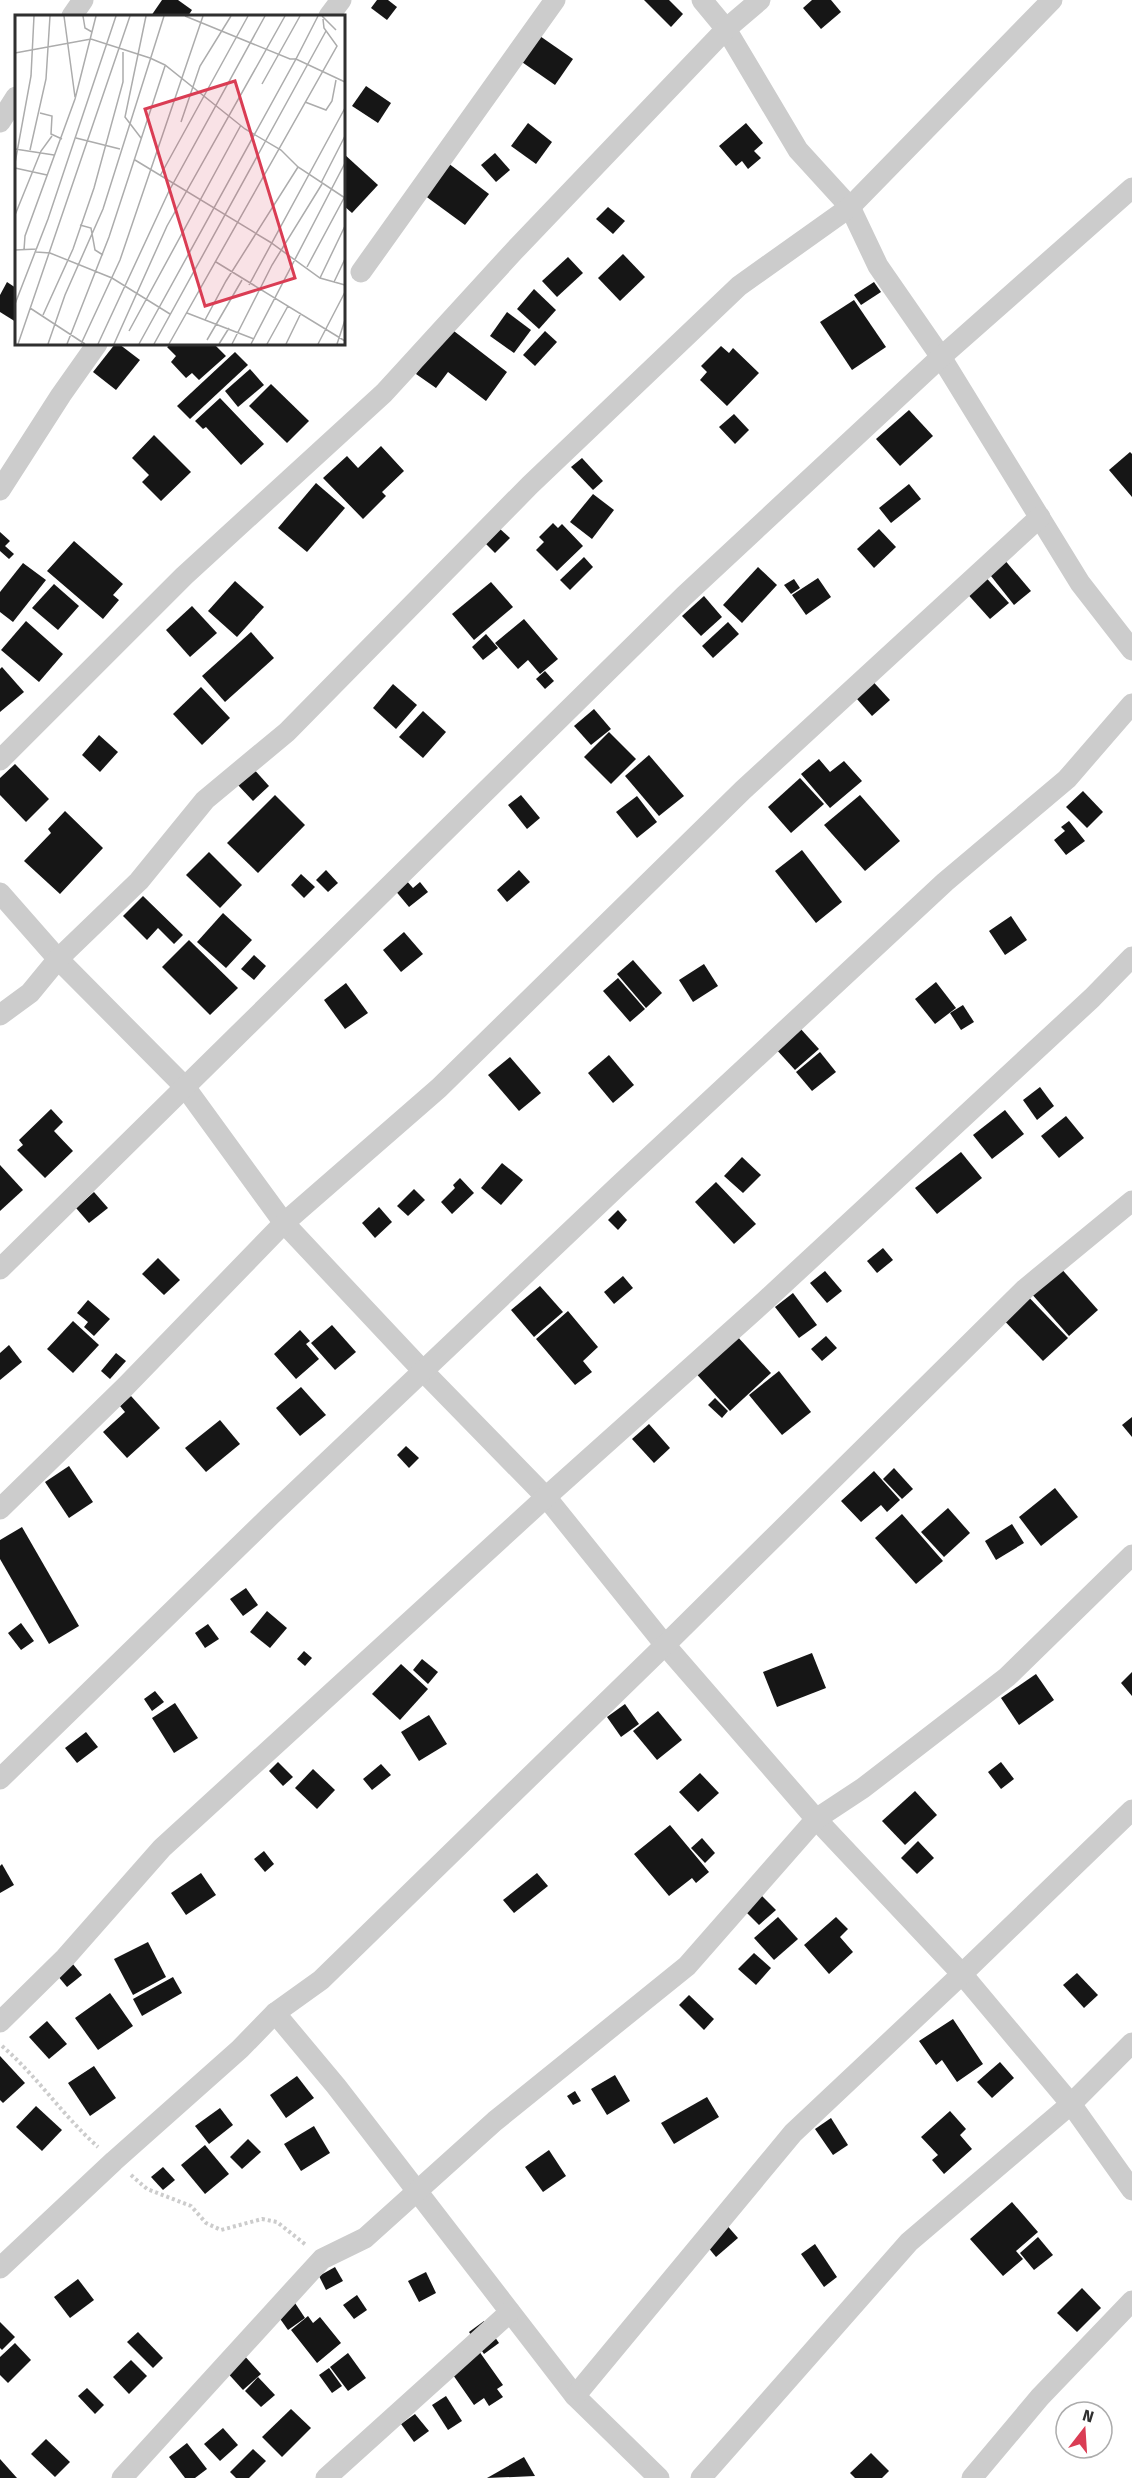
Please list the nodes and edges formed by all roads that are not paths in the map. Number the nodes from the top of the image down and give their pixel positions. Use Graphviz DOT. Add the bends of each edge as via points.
graph roads {
  1 [pos="83,0"];
  2 [pos="341,0"];
  3 [pos="555,0"];
  4 [pos="702,0"];
  5 [pos="760,0"];
  6 [pos="1052,0"];
  7 [pos="73,15"];
  8 [pos="330,15"];
  9 [pos="726,29"];
  10 [pos="15,99"];
  11 [pos="0,122"];
  12 [pos="1132,188"];
  13 [pos="850,207"];
  14 [pos="361,272"];
  15 [pos="96,345"];
  16 [pos="941,357"];
  17 [pos="0,490"];
  18 [pos="1040,517"];
  19 [pos="1132,650"];
  20 [pos="1132,704"];
  21 [pos="0,760"];
  22 [pos="0,893"];
  23 [pos="1132,957"];
  24 [pos="58,959"];
  25 [pos="0,1015"];
  26 [pos="185,1087"];
  27 [pos="1132,1201"];
  28 [pos="284,1223"];
  29 [pos="0,1269"];
  30 [pos="423,1371"];
  31 [pos="546,1497"];
  32 [pos="0,1509"];
  33 [pos="1132,1555"];
  34 [pos="665,1645"];
  35 [pos="0,1779"];
  36 [pos="1132,1810"];
  37 [pos="816,1819"];
  38 [pos="962,1974"];
  39 [pos="275,2013"];
  40 [pos="0,2022"];
  41 [pos="1132,2043"];
  42 [pos="1071,2104"];
  43 [pos="1132,2190"];
  44 [pos="417,2192"];
  45 [pos="0,2268"];
  46 [pos="1132,2301"];
  47 [pos="510,2312"];
  48 [pos="575,2396"];
  49 [pos="122,2478"];
  50 [pos="326,2478"];
  51 [pos="659,2478"];
  52 [pos="701,2478"];
  53 [pos="972,2478"];
  1 -- 7 [label="street"];
  2 -- 8 [label="street"];
  3 -- 14 [label="street"];
  4 -- 9 [label="street"];
  5 -- 9 [label="street"];
  6 -- 13 [label="street"];
  9 -- 13 [label="street" via="798,150"];
  9 -- 21 [label="street" via="384,393 184,576"];
  10 -- 11 [label="street"];
  12 -- 16 [label="street"];
  13 -- 16 [label="street" via="878,266"];
  13 -- 24 [label="street" via="739,286 530,485 287,732 205,800 139,882"];
  15 -- 17 [label="street"];
  16 -- 18 [label="street"];
  16 -- 26 [label="street" via="684,596"];
  18 -- 19 [label="street" via="1080,584"];
  18 -- 28 [label="street" via="743,790 439,1088"];
  20 -- 30 [label="street" via="1067,779 945,882"];
  22 -- 24 [label="street"];
  23 -- 31 [label="street" via="766,1300"];
  24 -- 25 [label="street" via="30,993"];
  24 -- 26 [label="street"];
  26 -- 28 [label="street"];
  26 -- 29 [label="street"];
  27 -- 34 [label="street" via="1025,1289"];
  28 -- 30 [label="street"];
  28 -- 32 [label="street"];
  30 -- 31 [label="street"];
  30 -- 35 [label="street"];
  31 -- 34 [label="street"];
  31 -- 40 [label="street" via="162,1848 65,1958"];
  33 -- 37 [label="street" via="1007,1677"];
  34 -- 37 [label="street"];
  34 -- 39 [label="street" via="321,1980"];
  36 -- 38 [label="street"];
  37 -- 38 [label="street"];
  37 -- 44 [label="street" via="687,1966 495,2121"];
  38 -- 42 [label="street"];
  38 -- 48 [label="street" via="793,2133"];
  39 -- 44 [label="street"];
  39 -- 45 [label="street"];
  41 -- 42 [label="street"];
  42 -- 43 [label="street"];
  42 -- 52 [label="street" via="909,2242"];
  44 -- 47 [label="street"];
  44 -- 49 [label="street" via="365,2238 322,2259"];
  46 -- 53 [label="street" via="1040,2397"];
  47 -- 48 [label="street"];
  47 -- 50 [label="street"];
  48 -- 51 [label="street"];
}
